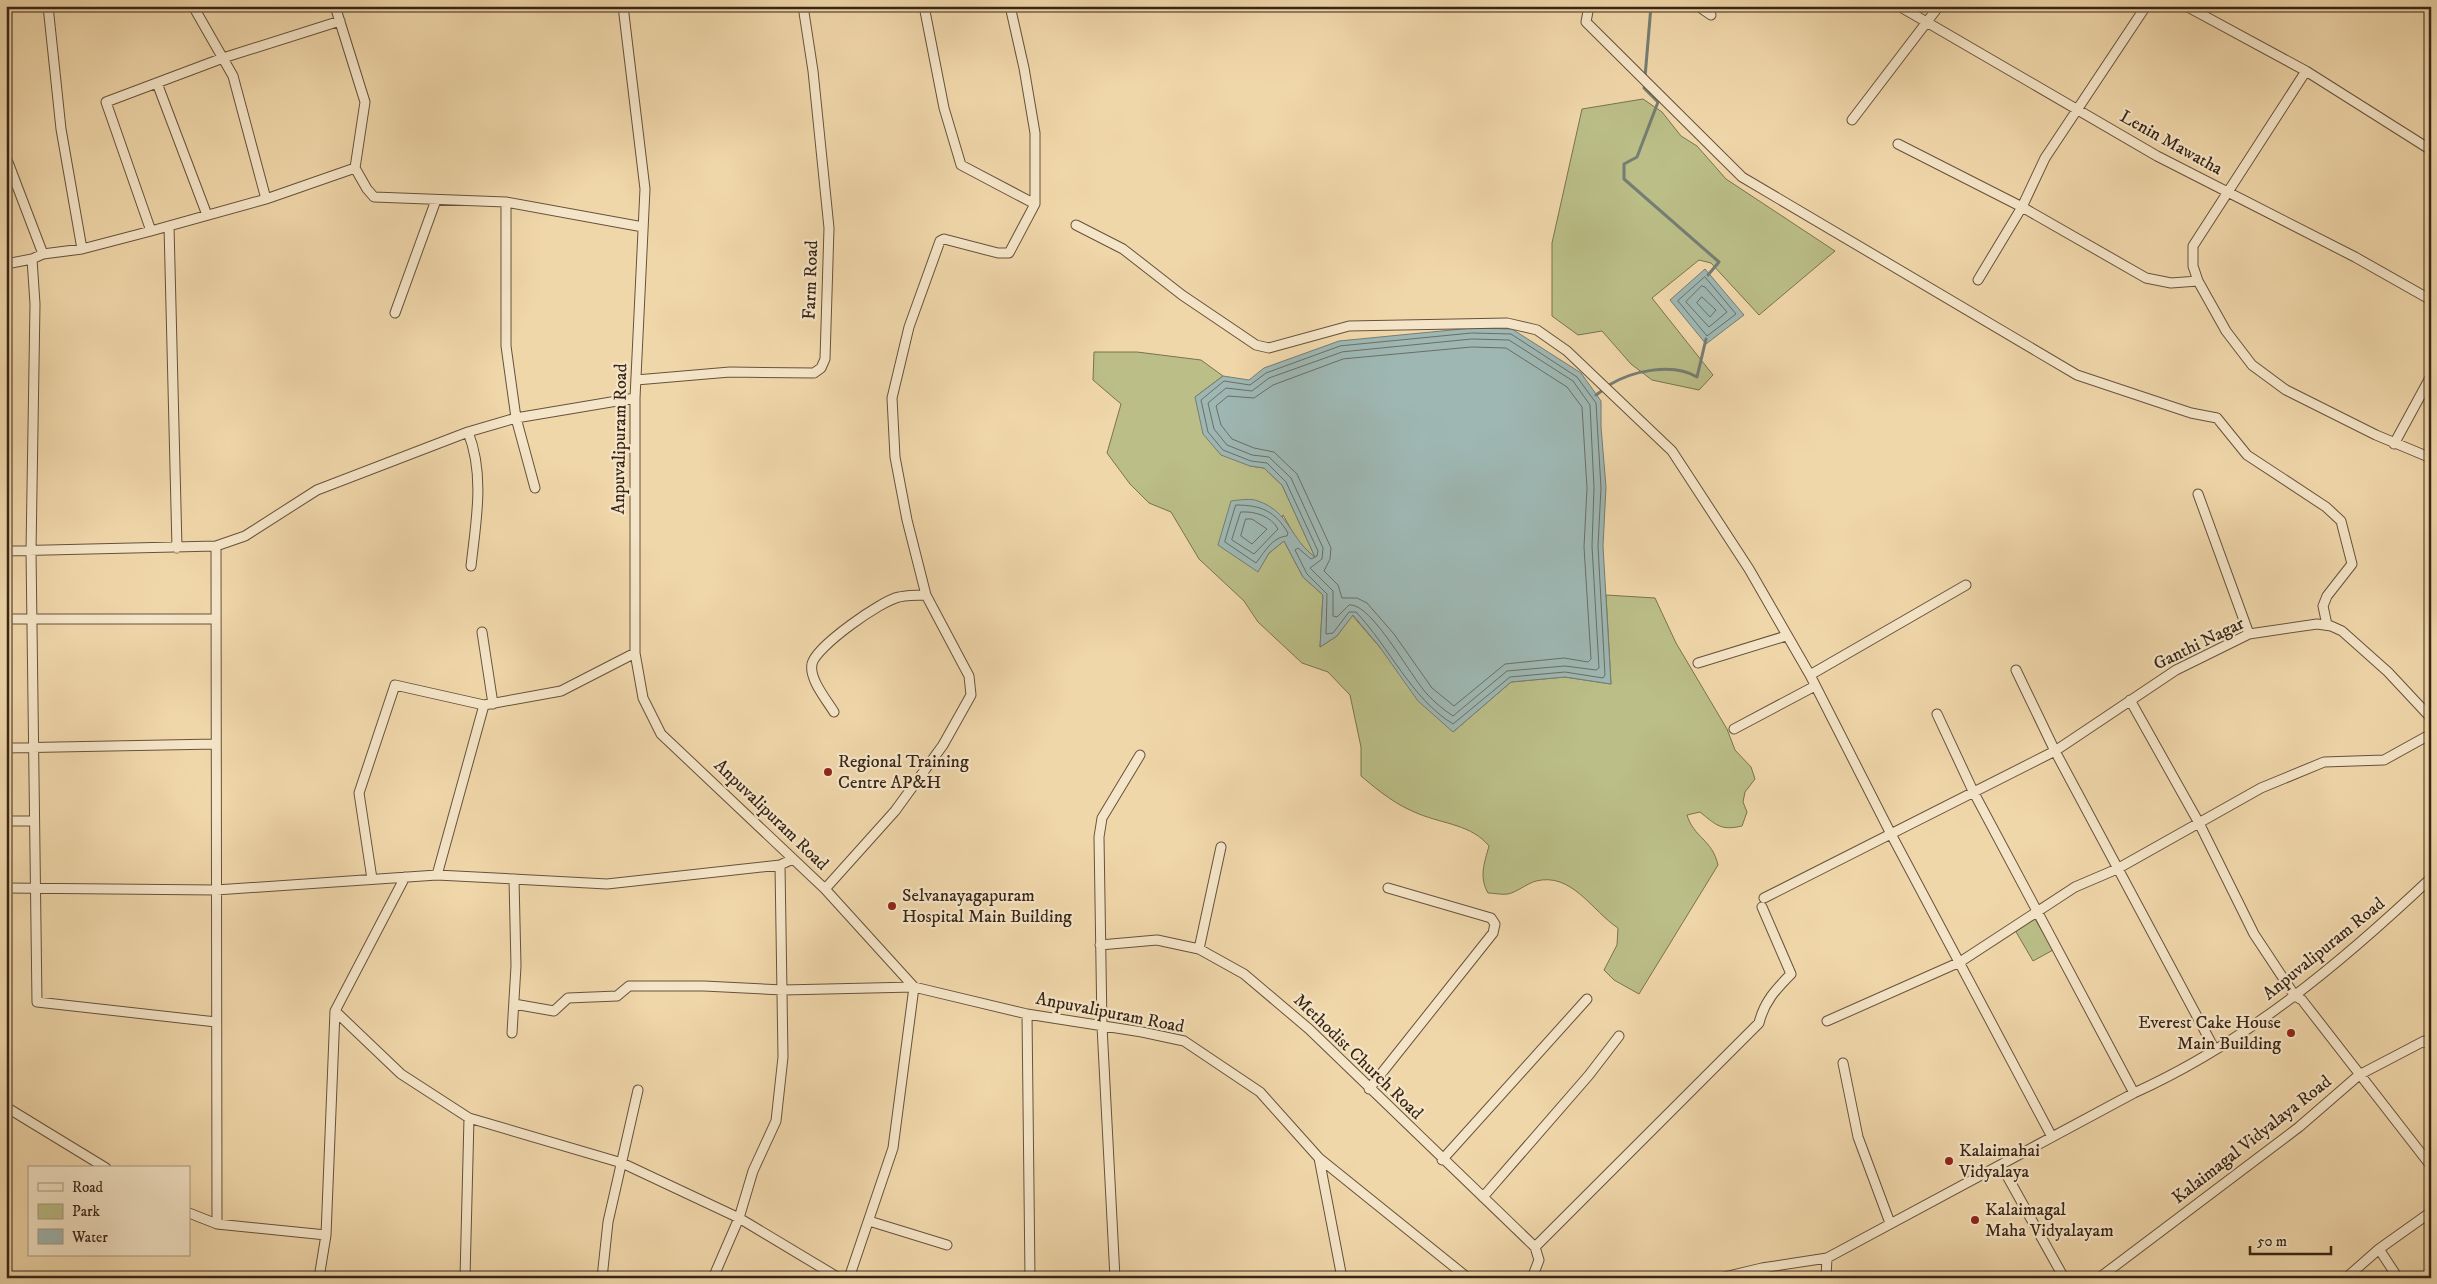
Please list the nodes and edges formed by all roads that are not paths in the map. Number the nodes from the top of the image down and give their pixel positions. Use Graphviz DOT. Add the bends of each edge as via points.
graph roads {
  1 [pos="193,6"];
  2 [pos="335,6"];
  3 [pos="623,6"];
  4 [pos="803,6"];
  5 [pos="924,6"];
  6 [pos="1010,6"];
  7 [pos="1589,6"];
  8 [pos="1698,6"];
  9 [pos="1900,6"];
  10 [pos="1939,6"];
  11 [pos="2146,6"];
  12 [pos="2186,6"];
  13 [pos="51,7"];
  14 [pos="1711,15"];
  15 [pos="340,21"];
  16 [pos="1928,22"];
  17 [pos="223,58"];
  18 [pos="2306,71"];
  19 [pos="157,83"];
  20 [pos="2078,108"];
  21 [pos="1852,120"];
  22 [pos="1898,144"];
  23 [pos="2431,150"];
  24 [pos="6,157"];
  25 [pos="355,168"];
  26 [pos="2228,194"];
  27 [pos="266,198"];
  28 [pos="436,200"];
  29 [pos="506,202"];
  30 [pos="1035,204"];
  31 [pos="2022,207"];
  32 [pos="207,215"];
  33 [pos="1076,225"];
  34 [pos="169,226"];
  35 [pos="643,227"];
  36 [pos="151,231"];
  37 [pos="82,249"];
  38 [pos="43,254"];
  39 [pos="32,259"];
  40 [pos="6,264"];
  41 [pos="1978,280"];
  42 [pos="2198,282"];
  43 [pos="2431,300"];
  44 [pos="395,313"];
  45 [pos="2431,376"];
  46 [pos="636,380"];
  47 [pos="635,398"];
  48 [pos="516,418"];
  49 [pos="468,432"];
  50 [pos="2394,444"];
  51 [pos="2431,458"];
  52 [pos="535,488"];
  53 [pos="2198,494"];
  54 [pos="216,546"];
  55 [pos="177,548"];
  56 [pos="6,551"];
  57 [pos="31,551"];
  58 [pos="471,566"];
  59 [pos="1966,586"];
  60 [pos="926,595"];
  61 [pos="32,618"];
  62 [pos="6,619"];
  63 [pos="216,619"];
  64 [pos="2327,625"];
  65 [pos="482,632"];
  66 [pos="2249,634"];
  67 [pos="1786,636"];
  68 [pos="635,653"];
  69 [pos="1698,663"];
  70 [pos="2016,670"];
  71 [pos="1810,676"];
  72 [pos="1815,686"];
  73 [pos="2130,700"];
  74 [pos="489,705"];
  75 [pos="834,712"];
  76 [pos="1938,714"];
  77 [pos="2431,718"];
  78 [pos="1734,729"];
  79 [pos="2431,734"];
  80 [pos="216,744"];
  81 [pos="6,748"];
  82 [pos="33,748"];
  83 [pos="2055,751"];
  84 [pos="1140,755"];
  85 [pos="1973,791"];
  86 [pos="6,821"];
  87 [pos="34,821"];
  88 [pos="2199,823"];
  89 [pos="1891,834"];
  90 [pos="1221,847"];
  91 [pos="793,859"];
  92 [pos="780,865"];
  93 [pos="2117,869"];
  94 [pos="437,875"];
  95 [pos="405,877"];
  96 [pos="2431,878"];
  97 [pos="372,879"];
  98 [pos="514,879"];
  99 [pos="6,888"];
  100 [pos="35,888"];
  101 [pos="1388,888"];
  102 [pos="825,889"];
  103 [pos="216,890"];
  104 [pos="2037,910"];
  105 [pos="1100,945"];
  106 [pos="1199,949"];
  107 [pos="1960,962"];
  108 [pos="914,988"];
  109 [pos="783,990"];
  110 [pos="2295,996"];
  111 [pos="1587,999"];
  112 [pos="514,1004"];
  113 [pos="335,1012"];
  114 [pos="1027,1014"];
  115 [pos="1827,1021"];
  116 [pos="216,1022"];
  117 [pos="1102,1026"];
  118 [pos="512,1033"];
  119 [pos="1619,1036"];
  120 [pos="2431,1046"];
  121 [pos="2215,1050"];
  122 [pos="1843,1063"];
  123 [pos="2359,1075"];
  124 [pos="1369,1089"];
  125 [pos="638,1090"];
  126 [pos="2134,1093"];
  127 [pos="6,1108"];
  128 [pos="469,1118"];
  129 [pos="2052,1137"];
  130 [pos="1320,1158"];
  131 [pos="1442,1160"];
  132 [pos="622,1163"];
  133 [pos="2001,1165"];
  134 [pos="103,1166"];
  135 [pos="2431,1166"];
  136 [pos="1483,1197"];
  137 [pos="2431,1212"];
  138 [pos="190,1213"];
  139 [pos="739,1218"];
  140 [pos="869,1221"];
  141 [pos="1890,1223"];
  142 [pos="217,1224"];
  143 [pos="326,1235"];
  144 [pos="947,1245"];
  145 [pos="1535,1247"];
  146 [pos="2379,1249"];
  147 [pos="1827,1258"];
  148 [pos="319,1278"];
  149 [pos="465,1278"];
  150 [pos="602,1278"];
  151 [pos="713,1278"];
  152 [pos="839,1278"];
  153 [pos="849,1278"];
  154 [pos="1030,1278"];
  155 [pos="1115,1278"];
  156 [pos="1342,1278"];
  157 [pos="1468,1278"];
  158 [pos="1532,1278"];
  159 [pos="1720,1278"];
  160 [pos="1826,1278"];
  161 [pos="2064,1278"];
  162 [pos="2098,1278"];
  163 [pos="2346,1278"];
  164 [pos="2398,1278"];
  1 -- 17 [label="street"];
  2 -- 15 [label="street"];
  3 -- 35 [label="street, Anpuvalipuram Road" via="645,189"];
  4 -- 46 [label="street, Farm Road" via="829,228 825,359 821,368 814,373 730,372"];
  5 -- 30 [label="street" via="944,108 961,165"];
  6 -- 30 [label="street" via="1035,133"];
  7 -- 64 [label="street" via="1586,22 1742,177 2076,375 2217,418 2247,455 2326,507 2341,521 2352,564 2327,596 2323,606"];
  8 -- 14 [label="street"];
  9 -- 16 [label="street, Lenin Mawatha"];
  10 -- 16 [label="street"];
  11 -- 20 [label="street"];
  12 -- 18 [label="street"];
  13 -- 37 [label="street" via="61,129"];
  15 -- 17 [label="street"];
  15 -- 25 [label="street" via="365,102"];
  16 -- 20 [label="street, Lenin Mawatha"];
  16 -- 21 [label="street"];
  17 -- 19 [label="street"];
  17 -- 27 [label="street" via="233,76"];
  18 -- 23 [label="street"];
  18 -- 26 [label="street"];
  19 -- 32 [label="street"];
  19 -- 36 [label="street" via="108,100 106,105"];
  20 -- 26 [label="street, Lenin Mawatha"];
  20 -- 31 [label="street" via="2045,158"];
  22 -- 31 [label="street"];
  24 -- 38 [label="street"];
  25 -- 27 [label="street"];
  25 -- 28 [label="street" via="374,197"];
  26 -- 42 [label="street" via="2193,246 2193,266"];
  26 -- 43 [label="street, Lenin Mawatha" via="2355,257"];
  27 -- 32 [label="street"];
  28 -- 29 [label="street"];
  28 -- 44 [label="street"];
  29 -- 35 [label="street"];
  29 -- 48 [label="street" via="506,346"];
  30 -- 60 [label="street" via="1009,253 944,239 940,241 909,327 892,398 895,457"];
  31 -- 41 [label="street"];
  31 -- 42 [label="street" via="2146,278 2171,283"];
  32 -- 34 [label="street"];
  33 -- 67 [label="street" via="1122,249 1182,296 1256,345 1269,348 1349,326 1507,323 1538,330 1567,351 1672,451 1749,570"];
  34 -- 36 [label="street"];
  34 -- 55 [label="street"];
  35 -- 46 [label="street, Anpuvalipuram Road"];
  36 -- 37 [label="street"];
  37 -- 38 [label="street"];
  38 -- 39 [label="street"];
  39 -- 40 [label="street"];
  39 -- 57 [label="street" via="35,304"];
  42 -- 50 [label="street" via="2226,331 2252,365 2286,390"];
  45 -- 50 [label="street"];
  46 -- 47 [label="street, Anpuvalipuram Road"];
  47 -- 48 [label="street"];
  47 -- 68 [label="street, Anpuvalipuram Road"];
  48 -- 49 [label="street"];
  48 -- 52 [label="street"];
  49 -- 54 [label="street" via="317,490 245,536"];
  49 -- 58 [label="street" via="476,458 478,510"];
  50 -- 51 [label="street"];
  53 -- 66 [label="street"];
  54 -- 55 [label="street"];
  54 -- 63 [label="street"];
  55 -- 57 [label="street"];
  56 -- 57 [label="street"];
  57 -- 61 [label="street"];
  59 -- 71 [label="street"];
  60 -- 75 [label="street" via="889,600 850,625 815,655 812,665 815,680"];
  60 -- 102 [label="street" via="968,676 971,695 943,745 895,811"];
  61 -- 62 [label="street"];
  61 -- 63 [label="street"];
  61 -- 82 [label="street"];
  63 -- 80 [label="street"];
  64 -- 66 [label="street, Ganthi Nagar"];
  64 -- 77 [label="street" via="2342,630"];
  65 -- 74 [label="street"];
  66 -- 73 [label="street, Ganthi Nagar" via="2176,670"];
  67 -- 69 [label="street"];
  67 -- 71 [label="street"];
  68 -- 74 [label="street" via="561,691"];
  68 -- 91 [label="street, Anpuvalipuram Road" via="643,698 661,734"];
  70 -- 83 [label="street"];
  71 -- 72 [label="street"];
  72 -- 78 [label="street"];
  72 -- 89 [label="street"];
  73 -- 83 [label="street, Ganthi Nagar"];
  73 -- 88 [label="street"];
  74 -- 94 [label="street"];
  74 -- 97 [label="street" via="395,685 359,793"];
  76 -- 85 [label="street"];
  79 -- 88 [label="street" via="2384,760 2324,762 2261,788"];
  80 -- 82 [label="street"];
  80 -- 103 [label="street"];
  81 -- 82 [label="street"];
  82 -- 87 [label="street"];
  83 -- 85 [label="street, Ganthi Nagar"];
  83 -- 93 [label="street"];
  84 -- 105 [label="street" via="1102,818"];
  85 -- 89 [label="street, Ganthi Nagar"];
  85 -- 104 [label="street"];
  86 -- 87 [label="street"];
  87 -- 100 [label="street"];
  88 -- 93 [label="street"];
  88 -- 110 [label="street" via="2254,934"];
  89 -- 107 [label="street"];
  89 -- 145 [label="street, Ganthi Nagar" via="1763,903 1791,974 1768,999 1760,1023"];
  90 -- 106 [label="street"];
  91 -- 92 [label="street"];
  91 -- 102 [label="street, Anpuvalipuram Road"];
  92 -- 98 [label="street" via="607,884"];
  92 -- 109 [label="street"];
  93 -- 104 [label="street" via="2075,887"];
  93 -- 121 [label="street"];
  94 -- 95 [label="street"];
  94 -- 98 [label="street"];
  95 -- 97 [label="street"];
  95 -- 113 [label="street"];
  96 -- 110 [label="street, Anpuvalipuram Road"];
  97 -- 103 [label="street"];
  98 -- 112 [label="street"];
  99 -- 100 [label="street"];
  100 -- 103 [label="street"];
  100 -- 116 [label="street" via="36,1002"];
  101 -- 124 [label="street" via="1491,918 1495,924 1493,933"];
  102 -- 108 [label="street, Anpuvalipuram Road"];
  103 -- 116 [label="street"];
  104 -- 107 [label="street"];
  104 -- 126 [label="street"];
  105 -- 106 [label="street, Methodist Church Road" via="1157,940"];
  105 -- 117 [label="street"];
  106 -- 124 [label="street, Methodist Church Road" via="1244,974 1309,1029"];
  107 -- 115 [label="street"];
  107 -- 129 [label="street"];
  108 -- 109 [label="street"];
  108 -- 114 [label="street, Anpuvalipuram Road"];
  108 -- 140 [label="street" via="893,1148"];
  109 -- 112 [label="street" via="629,986 617,996 568,998 554,1011"];
  109 -- 139 [label="street" via="783,1057 776,1122 753,1171"];
  110 -- 121 [label="street, Anpuvalipuram Road"];
  110 -- 123 [label="street" via="2302,1000"];
  111 -- 131 [label="street"];
  112 -- 118 [label="street"];
  113 -- 128 [label="street" via="400,1074"];
  113 -- 143 [label="street"];
  114 -- 117 [label="street, Anpuvalipuram Road"];
  114 -- 154 [label="street"];
  116 -- 142 [label="street"];
  117 -- 130 [label="street, Anpuvalipuram Road" via="1184,1041 1206,1054 1260,1092"];
  117 -- 155 [label="street"];
  119 -- 136 [label="street" via="1590,1075"];
  120 -- 123 [label="street, Kalaimagal Vidyalaya Road" via="2424,1041"];
  121 -- 126 [label="street, Anpuvalipuram Road"];
  122 -- 141 [label="street" via="1858,1137"];
  123 -- 135 [label="street"];
  123 -- 162 [label="street, Kalaimagal Vidyalaya Road" via="2299,1127"];
  124 -- 131 [label="street, Methodist Church Road"];
  125 -- 132 [label="street"];
  126 -- 129 [label="street, Anpuvalipuram Road"];
  127 -- 134 [label="street"];
  128 -- 132 [label="street"];
  128 -- 149 [label="street"];
  129 -- 133 [label="street, Anpuvalipuram Road"];
  130 -- 156 [label="street"];
  130 -- 157 [label="street, Anpuvalipuram Road"];
  131 -- 136 [label="street, Methodist Church Road"];
  132 -- 139 [label="street"];
  132 -- 150 [label="street" via="608,1222"];
  133 -- 141 [label="street, Anpuvalipuram Road"];
  133 -- 161 [label="street"];
  136 -- 145 [label="street, Methodist Church Road"];
  137 -- 146 [label="street"];
  138 -- 142 [label="street"];
  139 -- 151 [label="street"];
  139 -- 152 [label="street"];
  140 -- 144 [label="street"];
  140 -- 153 [label="street"];
  141 -- 147 [label="street, Anpuvalipuram Road"];
  142 -- 143 [label="street"];
  143 -- 148 [label="street"];
  145 -- 158 [label="street" via="1539,1260"];
  146 -- 163 [label="street"];
  146 -- 164 [label="street"];
  147 -- 159 [label="street, Anpuvalipuram Road"];
  147 -- 160 [label="street"];
}
